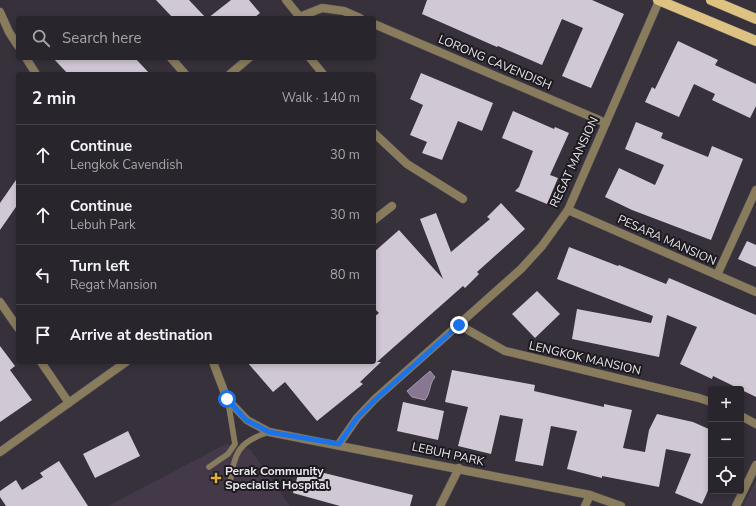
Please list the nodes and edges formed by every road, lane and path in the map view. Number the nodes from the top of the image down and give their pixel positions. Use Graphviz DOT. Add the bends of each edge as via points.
graph roads {
  1 [pos="286,0"];
  2 [pos="658,0"];
  3 [pos="711,0"];
  4 [pos="0,12"];
  5 [pos="297,16"];
  6 [pos="301,16"];
  7 [pos="355,16"];
  8 [pos="756,19"];
  9 [pos="376,25"];
  10 [pos="756,41"];
  11 [pos="16,43"];
  12 [pos="27,60"];
  13 [pos="173,60"];
  14 [pos="247,60"];
  15 [pos="312,60"];
  16 [pos="35,72"];
  17 [pos="183,72"];
  18 [pos="232,72"];
  19 [pos="321,72"];
  20 [pos="606,123"];
  21 [pos="376,135"];
  22 [pos="756,190"];
  23 [pos="463,199"];
  24 [pos="392,206"];
  25 [pos="568,210"];
  26 [pos="376,218"];
  27 [pos="717,275"];
  28 [pos="756,292"];
  29 [pos="0,302"];
  30 [pos="16,325"];
  31 [pos="459,325"];
  32 [pos="42,364"];
  33 [pos="123,364"];
  34 [pos="215,364"];
  35 [pos="227,399"];
  36 [pos="708,401"];
  37 [pos="69,403"];
  38 [pos="744,418"];
  39 [pos="756,424"];
  40 [pos="269,432"];
  41 [pos="339,444"];
  42 [pos="0,452"];
  43 [pos="756,465"];
  44 [pos="209,467"];
  45 [pos="459,468"];
  46 [pos="230,483"];
  47 [pos="590,495"];
  48 [pos="440,506"];
  49 [pos="585,506"];
  50 [pos="621,506"];
  51 [pos="736,506"];
  1 -- 5 [label="street"];
  2 -- 10 [label="main road"];
  2 -- 20 [label="street, REGAT MANSION"];
  3 -- 8 [label="main road"];
  4 -- 11 [label="street"];
  6 -- 7 [label="street" via="322,8 344,11"];
  9 -- 20 [label="street, LORONG CAVENDISH"];
  12 -- 16 [label="street"];
  13 -- 17 [label="street"];
  14 -- 18 [label="street"];
  15 -- 19 [label="street"];
  20 -- 25 [label="street, REGAT MANSION"];
  21 -- 23 [label="street" via="407,164"];
  22 -- 27 [label="street"];
  24 -- 26 [label="street"];
  25 -- 27 [label="street, PESARA MANSION"];
  25 -- 31 [label="street, REGAT MANSION" via="542,246"];
  27 -- 28 [label="street, PESARA MANSION"];
  29 -- 30 [label="street"];
  31 -- 36 [label="street, LENGKOK MANSION" via="505,351"];
  31 -- 41 [label="street, REGAT MANSION" via="376,399 357,418"];
  32 -- 37 [label="street"];
  33 -- 37 [label="street"];
  34 -- 35 [label="street"];
  35 -- 40 [label="street, LEBUH PARK" via="246,420"];
  35 -- 44 [label="lane" via="235,444 220,462"];
  37 -- 42 [label="street"];
  38 -- 39 [label="street"];
  40 -- 41 [label="street, LEBUH PARK"];
  40 -- 46 [label="lane" via="252,437 244,443 236,458"];
  41 -- 45 [label="street, LEBUH PARK"];
  43 -- 51 [label="street"];
  45 -- 47 [label="street, LEBUH PARK"];
  45 -- 48 [label="street"];
  47 -- 49 [label="street"];
  47 -- 50 [label="street, LEBUH PARK"];
}
